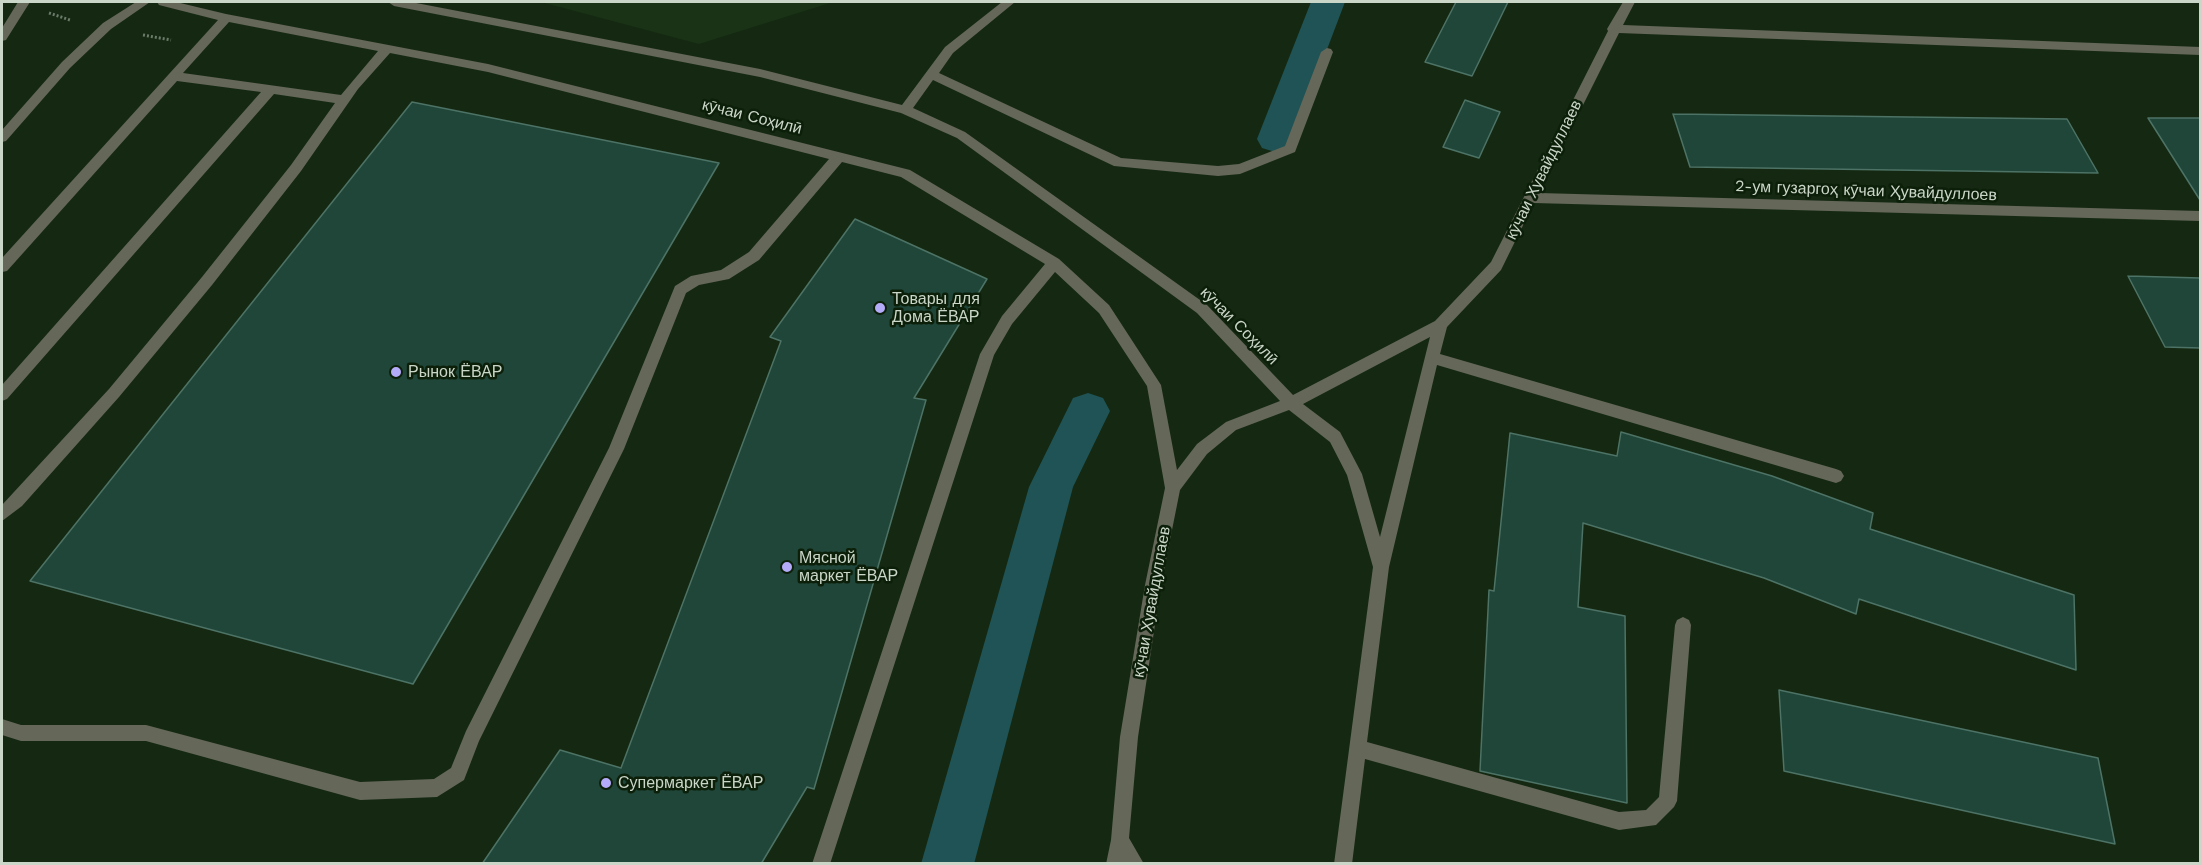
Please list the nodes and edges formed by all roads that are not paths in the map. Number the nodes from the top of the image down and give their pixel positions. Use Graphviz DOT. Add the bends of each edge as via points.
graph roads {
  1 [pos="24,2"];
  2 [pos="144,2"];
  3 [pos="162,2"];
  4 [pos="394,2"];
  5 [pos="1009,2"];
  6 [pos="1629,2"];
  7 [pos="226,18"];
  8 [pos="1613,29"];
  9 [pos="2,37"];
  10 [pos="386,50"];
  11 [pos="2200,51"];
  12 [pos="1327,52"];
  13 [pos="931,74"];
  14 [pos="172,76"];
  15 [pos="272,88"];
  16 [pos="344,100"];
  17 [pos="904,110"];
  18 [pos="2,138"];
  19 [pos="839,156"];
  20 [pos="1530,198"];
  21 [pos="2200,216"];
  22 [pos="1054,263"];
  23 [pos="2,267"];
  24 [pos="1440,325"];
  25 [pos="1432,358"];
  26 [pos="2,395"];
  27 [pos="1291,403"];
  28 [pos="1836,476"];
  29 [pos="1173,488"];
  30 [pos="2,514"];
  31 [pos="1381,567"];
  32 [pos="1683,625"];
  33 [pos="2,727"];
  34 [pos="1358,748"];
  35 [pos="1119,840"];
  36 [pos="821,864"];
  37 [pos="1114,864"];
  38 [pos="1135,864"];
  39 [pos="1343,864"];
  1 -- 9 [label="street"];
  2 -- 18 [label="street" via="91,41"];
  3 -- 7 [label="street, кӯчаи Соҳилӣ"];
  4 -- 17 [label="street, кӯчаи Соҳилӣ" via="760,73"];
  5 -- 13 [label="street" via="949,50"];
  6 -- 8 [label="street, кӯчаи Хувайдуллаев"];
  7 -- 10 [label="street, кӯчаи Соҳилӣ"];
  7 -- 14 [label="street"];
  8 -- 11 [label="street"];
  8 -- 20 [label="street, кӯчаи Хувайдуллаев"];
  10 -- 16 [label="street"];
  10 -- 19 [label="street, кӯчаи Соҳилӣ" via="488,68"];
  12 -- 13 [label="street" via="1290,149 1240,170 1119,163"];
  13 -- 17 [label="street"];
  14 -- 15 [label="street"];
  14 -- 23 [label="street"];
  15 -- 16 [label="street"];
  15 -- 26 [label="street"];
  16 -- 30 [label="street" via="207,281 114,393"];
  17 -- 27 [label="street, кӯчаи Соҳилӣ" via="961,135 1202,309"];
  19 -- 22 [label="street, кӯчаи Соҳилӣ" via="905,173"];
  19 -- 33 [label="street" via="754,256 724,275 696,280 680,290 616,449 472,737 458,774 437,788 360,791 146,733 21,733"];
  20 -- 21 [label="street, 2-ум гузаргоҳ кӯчаи Ҳувайдуллоев"];
  20 -- 24 [label="street, кӯчаи Хувайдуллаев" via="1496,266"];
  22 -- 29 [label="street, кӯчаи Соҳилӣ" via="1104,309 1154,385"];
  22 -- 36 [label="street" via="1007,320 987,354"];
  24 -- 25 [label="street, кӯчаи Хувайдуллаев"];
  24 -- 27 [label="street, кӯчаи Хувайдуллаев"];
  25 -- 28 [label="street"];
  25 -- 31 [label="street, кӯчаи Хувайдуллаев"];
  27 -- 29 [label="street, кӯчаи Хувайдуллаев" via="1232,426 1202,449"];
  27 -- 31 [label="street, кӯчаи Хувайдуллаев" via="1335,437 1354,474"];
  29 -- 35 [label="street, кӯчаи Хувайдуллаев" via="1129,737"];
  31 -- 34 [label="street, кӯчаи Хувайдуллаев"];
  32 -- 34 [label="street" via="1668,801 1650,819 1619,821"];
  34 -- 39 [label="street, кӯчаи Хувайдуллаев"];
  35 -- 37 [label="street, кӯчаи Хувайдуллаев"];
  35 -- 38 [label="street"];
}
